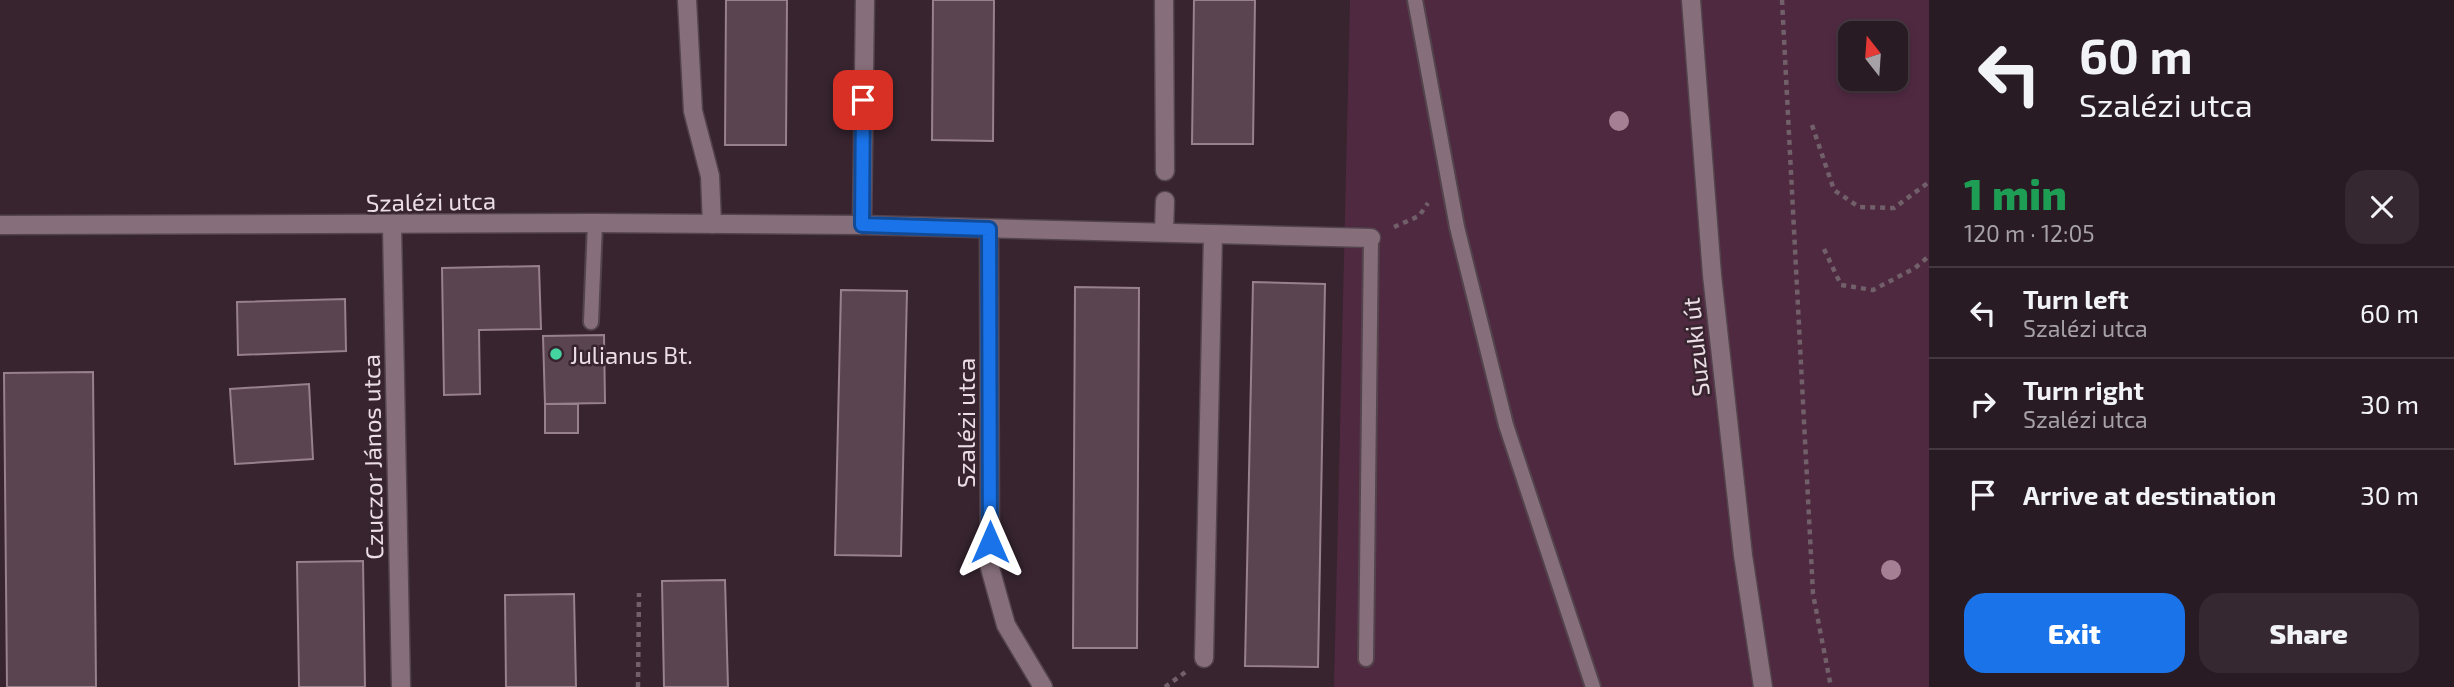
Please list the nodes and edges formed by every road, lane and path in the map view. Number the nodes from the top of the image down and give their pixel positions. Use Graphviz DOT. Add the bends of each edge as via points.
graph roads {
  1 [pos="687,0"];
  2 [pos="865,0"];
  3 [pos="1164,0"];
  4 [pos="1415,0"];
  5 [pos="1691,0"];
  6 [pos="1782,0"];
  7 [pos="1812,125"];
  8 [pos="1165,171"];
  9 [pos="1447,174"];
  10 [pos="1929,182"];
  11 [pos="1165,201"];
  12 [pos="595,223"];
  13 [pos="0,225"];
  14 [pos="712,225"];
  15 [pos="862,225"];
  16 [pos="392,226"];
  17 [pos="989,229"];
  18 [pos="1164,232"];
  19 [pos="1213,234"];
  20 [pos="1371,238"];
  21 [pos="1824,249"];
  22 [pos="1929,256"];
  23 [pos="591,322"];
  24 [pos="639,593"];
  25 [pos="1204,659"];
  26 [pos="1366,659"];
  27 [pos="401,687"];
  28 [pos="638,687"];
  29 [pos="1043,687"];
  30 [pos="1593,687"];
  31 [pos="1763,687"];
  32 [pos="1831,687"];
  1 -- 14 [label="street" via="693,111 710,176"];
  2 -- 15 [label="street"];
  3 -- 8 [label="street"];
  4 -- 9 [label="lane"];
  5 -- 31 [label="street, Suzuki út" via="1712,275 1743,555"];
  6 -- 32 [label="path" via="1813,594"];
  7 -- 10 [label="path" via="1834,190 1859,207 1894,208"];
  9 -- 20 [label="path" via="1419,216"];
  9 -- 30 [label="lane" via="1506,425"];
  11 -- 18 [label="street"];
  12 -- 14 [label="street, Szalézi utca"];
  12 -- 16 [label="street, Szalézi utca"];
  12 -- 23 [label="lane"];
  13 -- 16 [label="street, Szalézi utca"];
  14 -- 15 [label="street, Szalézi utca"];
  15 -- 17 [label="street, Szalézi utca"];
  16 -- 27 [label="street, Czuczor János utca"];
  17 -- 18 [label="street, Szalézi utca"];
  17 -- 29 [label="street, Szalézi utca" via="990,568 1006,625"];
  18 -- 19 [label="street, Szalézi utca"];
  19 -- 20 [label="street, Szalézi utca"];
  19 -- 25 [label="street"];
  20 -- 26 [label="lane"];
  21 -- 22 [label="path" via="1841,285 1873,290"];
  24 -- 28 [label="path"];
}
